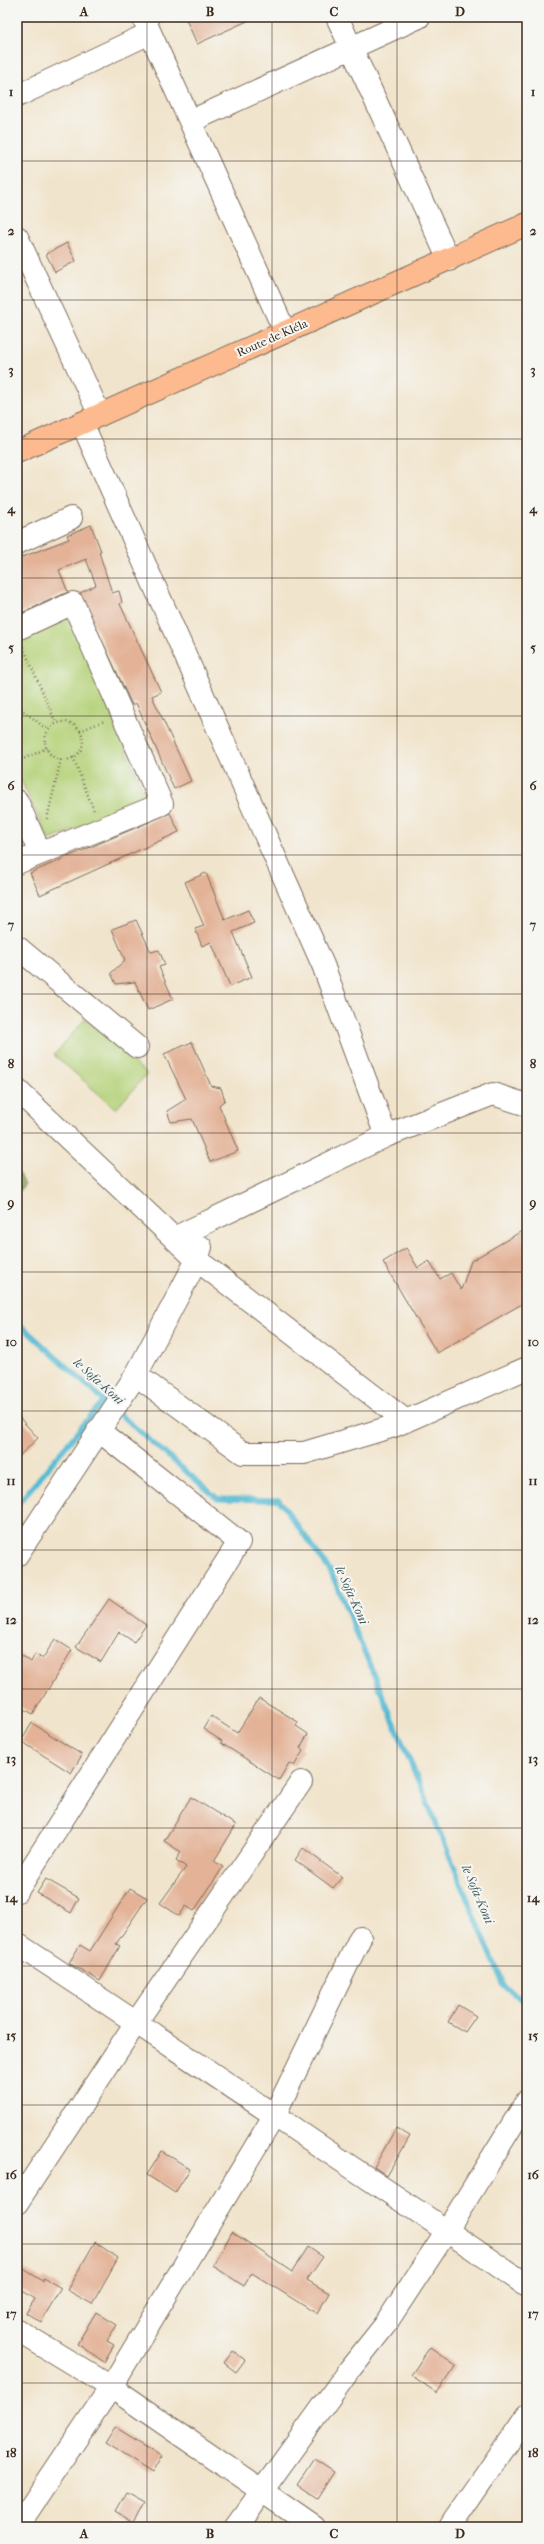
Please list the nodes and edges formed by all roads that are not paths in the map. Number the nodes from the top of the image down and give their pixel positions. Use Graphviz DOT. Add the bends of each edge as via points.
graph roads {
  1 [pos="337,17"];
  2 [pos="419,17"];
  3 [pos="147,25"];
  4 [pos="350,48"];
  5 [pos="17,96"];
  6 [pos="191,121"];
  7 [pos="527,224"];
  8 [pos="17,237"];
  9 [pos="449,260"];
  10 [pos="285,332"];
  11 [pos="91,419"];
  12 [pos="17,452"];
  13 [pos="71,518"];
  14 [pos="17,543"];
  15 [pos="18,635"];
  16 [pos="17,801"];
  17 [pos="40,853"];
  18 [pos="17,863"];
  19 [pos="17,947"];
  20 [pos="137,1047"];
  21 [pos="17,1090"];
  22 [pos="527,1105"];
  23 [pos="386,1136"];
  24 [pos="207,1222"];
  25 [pos="174,1238"];
  26 [pos="197,1260"];
  27 [pos="527,1368"];
  28 [pos="136,1375"];
  29 [pos="406,1421"];
  30 [pos="98,1430"];
  31 [pos="17,1555"];
  32 [pos="301,1782"];
  33 [pos="17,1891"];
  34 [pos="360,1938"];
  35 [pos="17,1944"];
  36 [pos="138,2021"];
  37 [pos="527,2101"];
  38 [pos="274,2116"];
  39 [pos="17,2203"];
  40 [pos="448,2229"];
  41 [pos="527,2286"];
  42 [pos="17,2330"];
  43 [pos="111,2387"];
  44 [pos="527,2415"];
  45 [pos="262,2490"];
  46 [pos="17,2527"];
  47 [pos="236,2527"];
  48 [pos="314,2527"];
  49 [pos="450,2527"];
  1 -- 4 [label="street"];
  2 -- 4 [label="street"];
  3 -- 5 [label="street"];
  3 -- 6 [label="street"];
  4 -- 6 [label="street"];
  4 -- 9 [label="street"];
  6 -- 10 [label="street"];
  7 -- 9 [label="main road, Route de Kléla"];
  8 -- 11 [label="street"];
  9 -- 10 [label="main road, Route de Kléla"];
  10 -- 11 [label="main road, Route de Kléla"];
  11 -- 12 [label="main road, Route de Kléla"];
  11 -- 23 [label="street" via="323,965"];
  13 -- 14 [label="street"];
  15 -- 17 [label="street" via="73,603 162,804"];
  16 -- 17 [label="street"];
  17 -- 18 [label="street"];
  19 -- 20 [label="street"];
  21 -- 25 [label="street"];
  22 -- 23 [label="street" via="493,1094"];
  23 -- 24 [label="street"];
  24 -- 25 [label="street"];
  24 -- 26 [label="street"];
  25 -- 26 [label="street"];
  26 -- 28 [label="street"];
  26 -- 29 [label="street"];
  27 -- 29 [label="street"];
  28 -- 29 [label="street" via="243,1453 304,1453"];
  28 -- 30 [label="street"];
  30 -- 31 [label="street"];
  30 -- 33 [label="street" via="239,1542"];
  32 -- 36 [label="street"];
  34 -- 38 [label="street"];
  35 -- 36 [label="street"];
  36 -- 38 [label="street"];
  36 -- 39 [label="street"];
  37 -- 40 [label="street"];
  38 -- 40 [label="street"];
  38 -- 43 [label="street"];
  40 -- 41 [label="street"];
  40 -- 45 [label="street" via="385,2325"];
  42 -- 43 [label="street"];
  43 -- 45 [label="street"];
  43 -- 46 [label="street"];
  44 -- 49 [label="street"];
  45 -- 47 [label="street"];
  45 -- 48 [label="street"];
}
